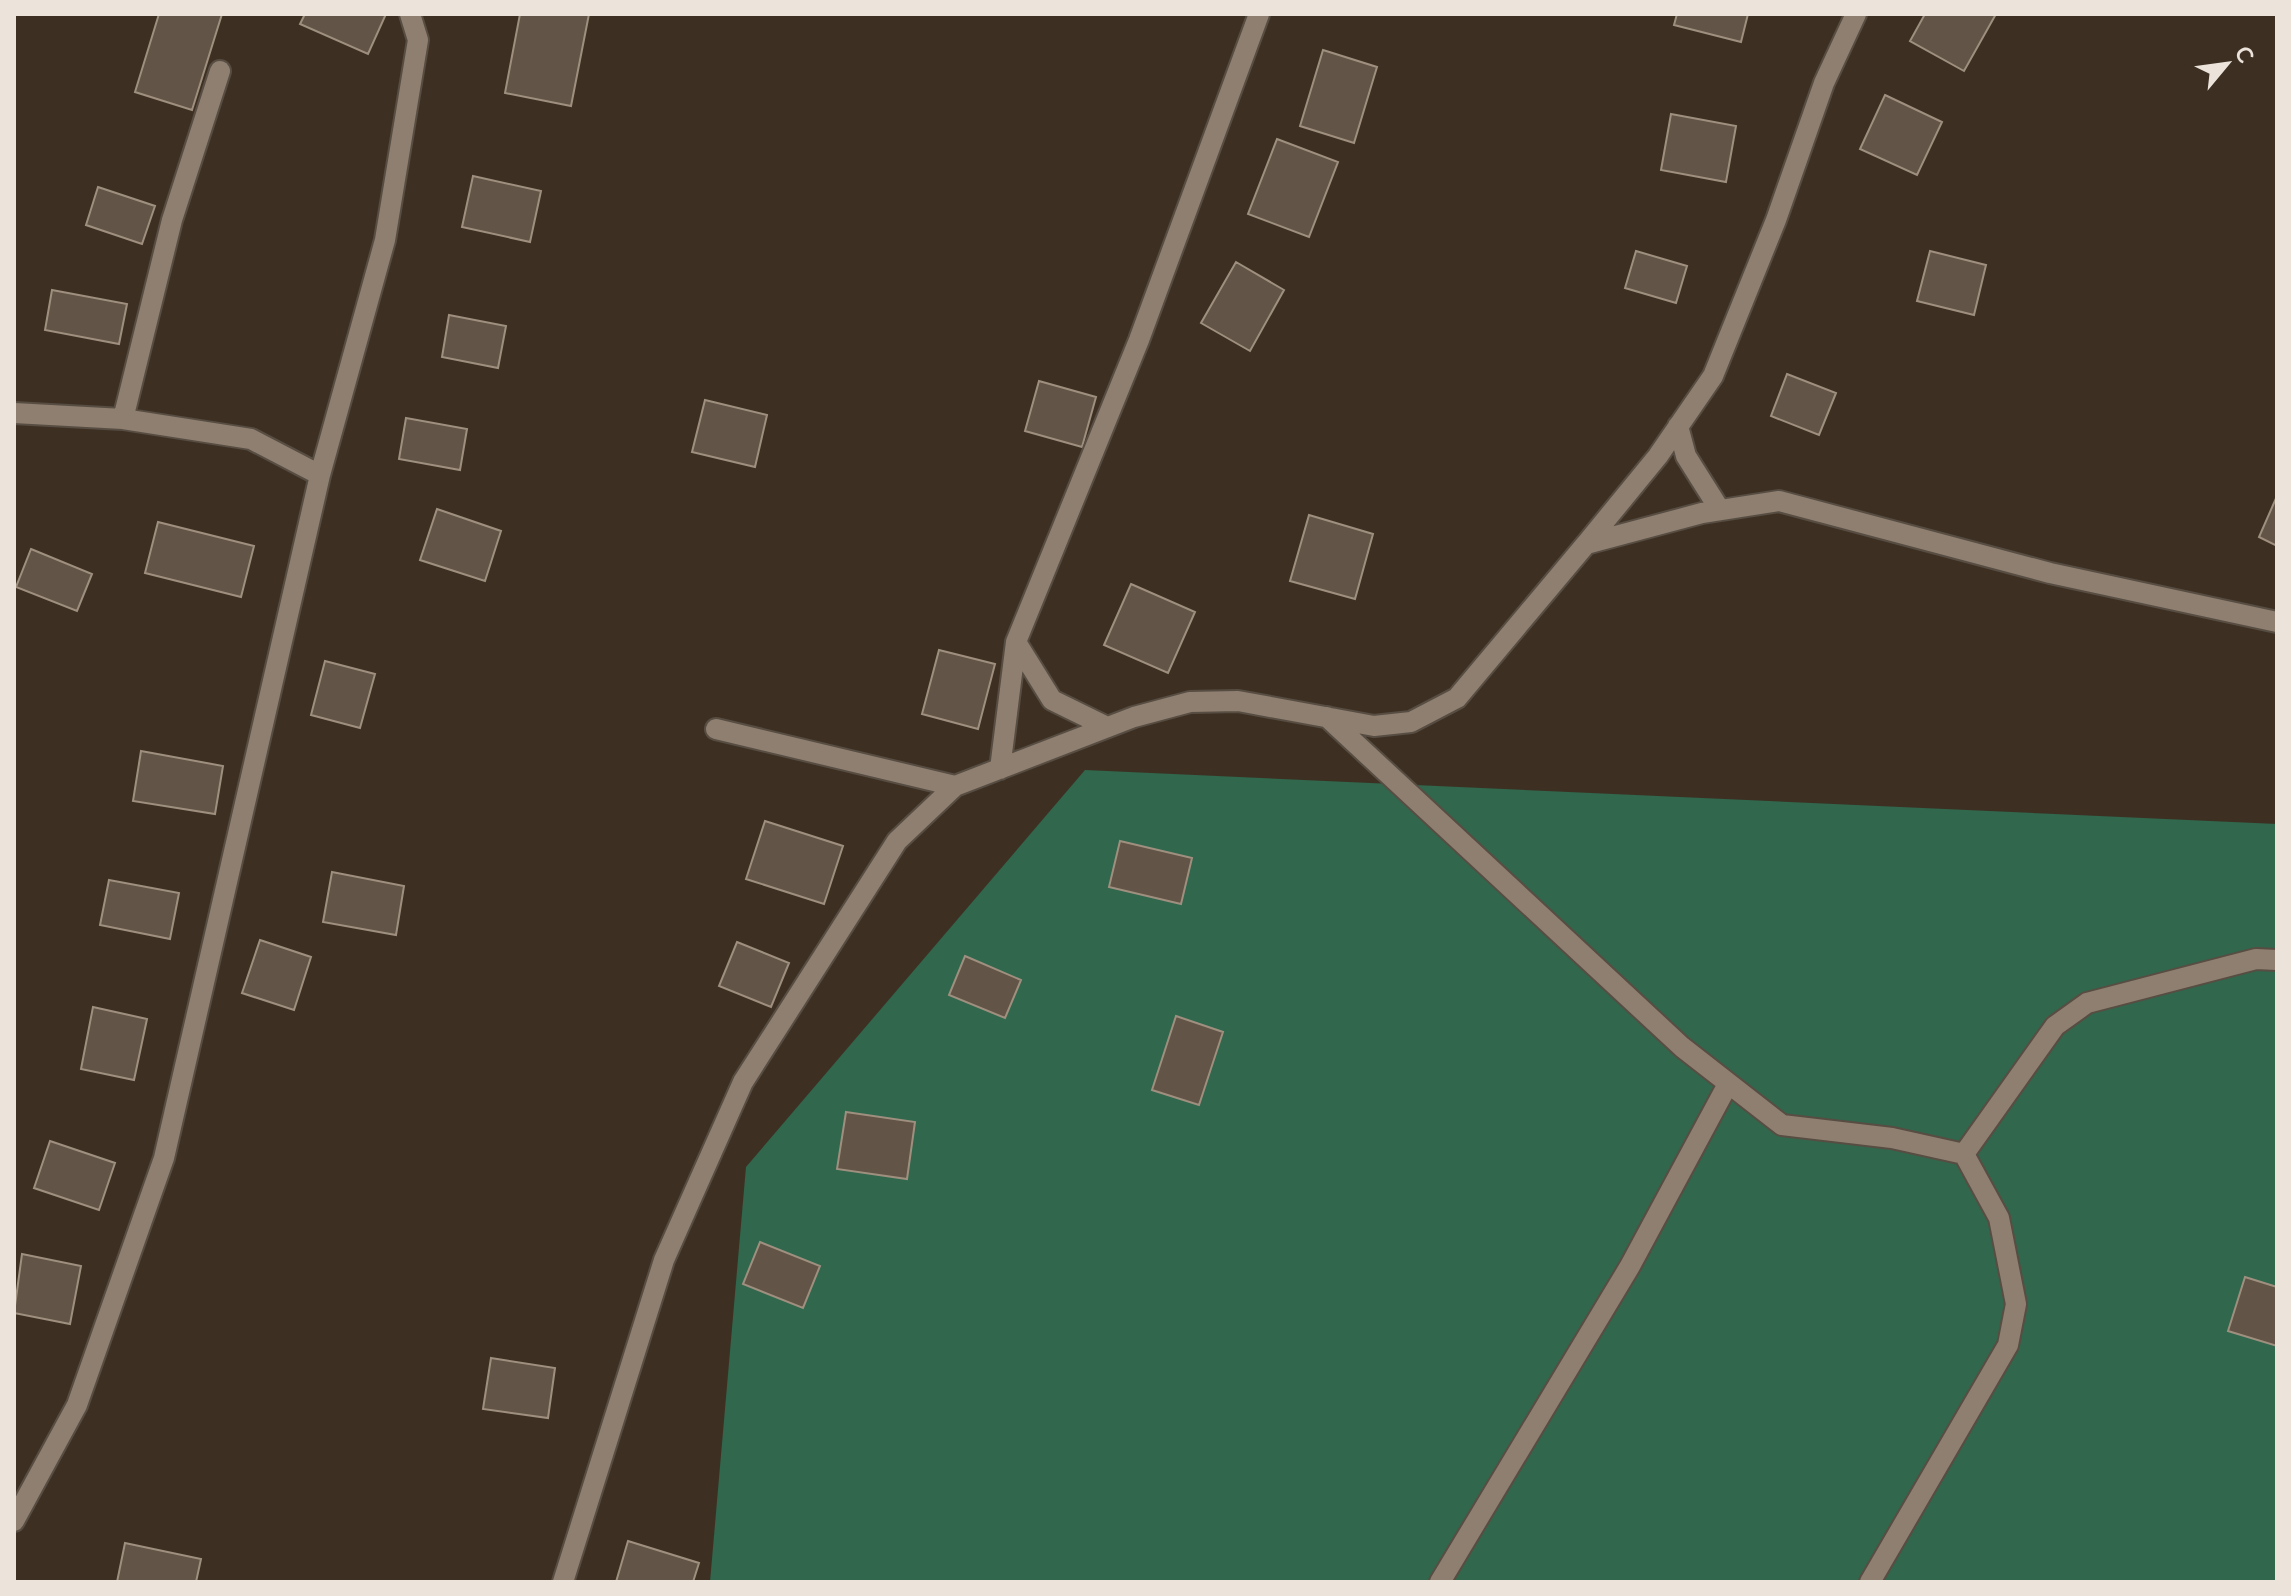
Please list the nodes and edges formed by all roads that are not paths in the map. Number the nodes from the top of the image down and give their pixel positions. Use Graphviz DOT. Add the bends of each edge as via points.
graph roads {
  1 [pos="410,14"];
  2 [pos="1259,14"];
  3 [pos="1856,14"];
  4 [pos="220,71"];
  5 [pos="14,413"];
  6 [pos="123,419"];
  7 [pos="1678,426"];
  8 [pos="320,475"];
  9 [pos="1720,510"];
  10 [pos="1586,544"];
  11 [pos="2277,622"];
  12 [pos="1016,642"];
  13 [pos="1326,716"];
  14 [pos="1107,727"];
  15 [pos="716,729"];
  16 [pos="1000,769"];
  17 [pos="955,786"];
  18 [pos="2277,960"];
  19 [pos="1728,1084"];
  20 [pos="1964,1154"];
  21 [pos="14,1521"];
  22 [pos="563,1582"];
  23 [pos="1440,1582"];
  24 [pos="1870,1582"];
  1 -- 8 [label="street" via="418,40 385,240"];
  2 -- 12 [label="street" via="1139,340"];
  3 -- 7 [label="street" via="1824,83 1713,376"];
  4 -- 6 [label="street" via="172,220"];
  5 -- 6 [label="street"];
  6 -- 8 [label="street" via="251,439"];
  7 -- 9 [label="street" via="1686,456"];
  7 -- 10 [label="street"];
  8 -- 21 [label="street" via="164,1158 77,1405"];
  9 -- 10 [label="street"];
  9 -- 11 [label="street" via="1779,501 2050,573"];
  10 -- 13 [label="street" via="1457,698 1411,722 1374,726"];
  12 -- 14 [label="street" via="1052,700"];
  12 -- 16 [label="street"];
  13 -- 14 [label="street" via="1238,701 1190,702"];
  13 -- 19 [label="street"];
  14 -- 16 [label="street"];
  15 -- 17 [label="street"];
  16 -- 17 [label="street"];
  17 -- 22 [label="street" via="897,841 743,1082 664,1260"];
  18 -- 20 [label="street" via="2256,959 2087,1003 2055,1026"];
  19 -- 20 [label="street" via="1782,1125 1892,1138"];
  19 -- 23 [label="street" via="1630,1266"];
  20 -- 24 [label="street" via="1999,1218 2016,1304 2008,1345"];
}
